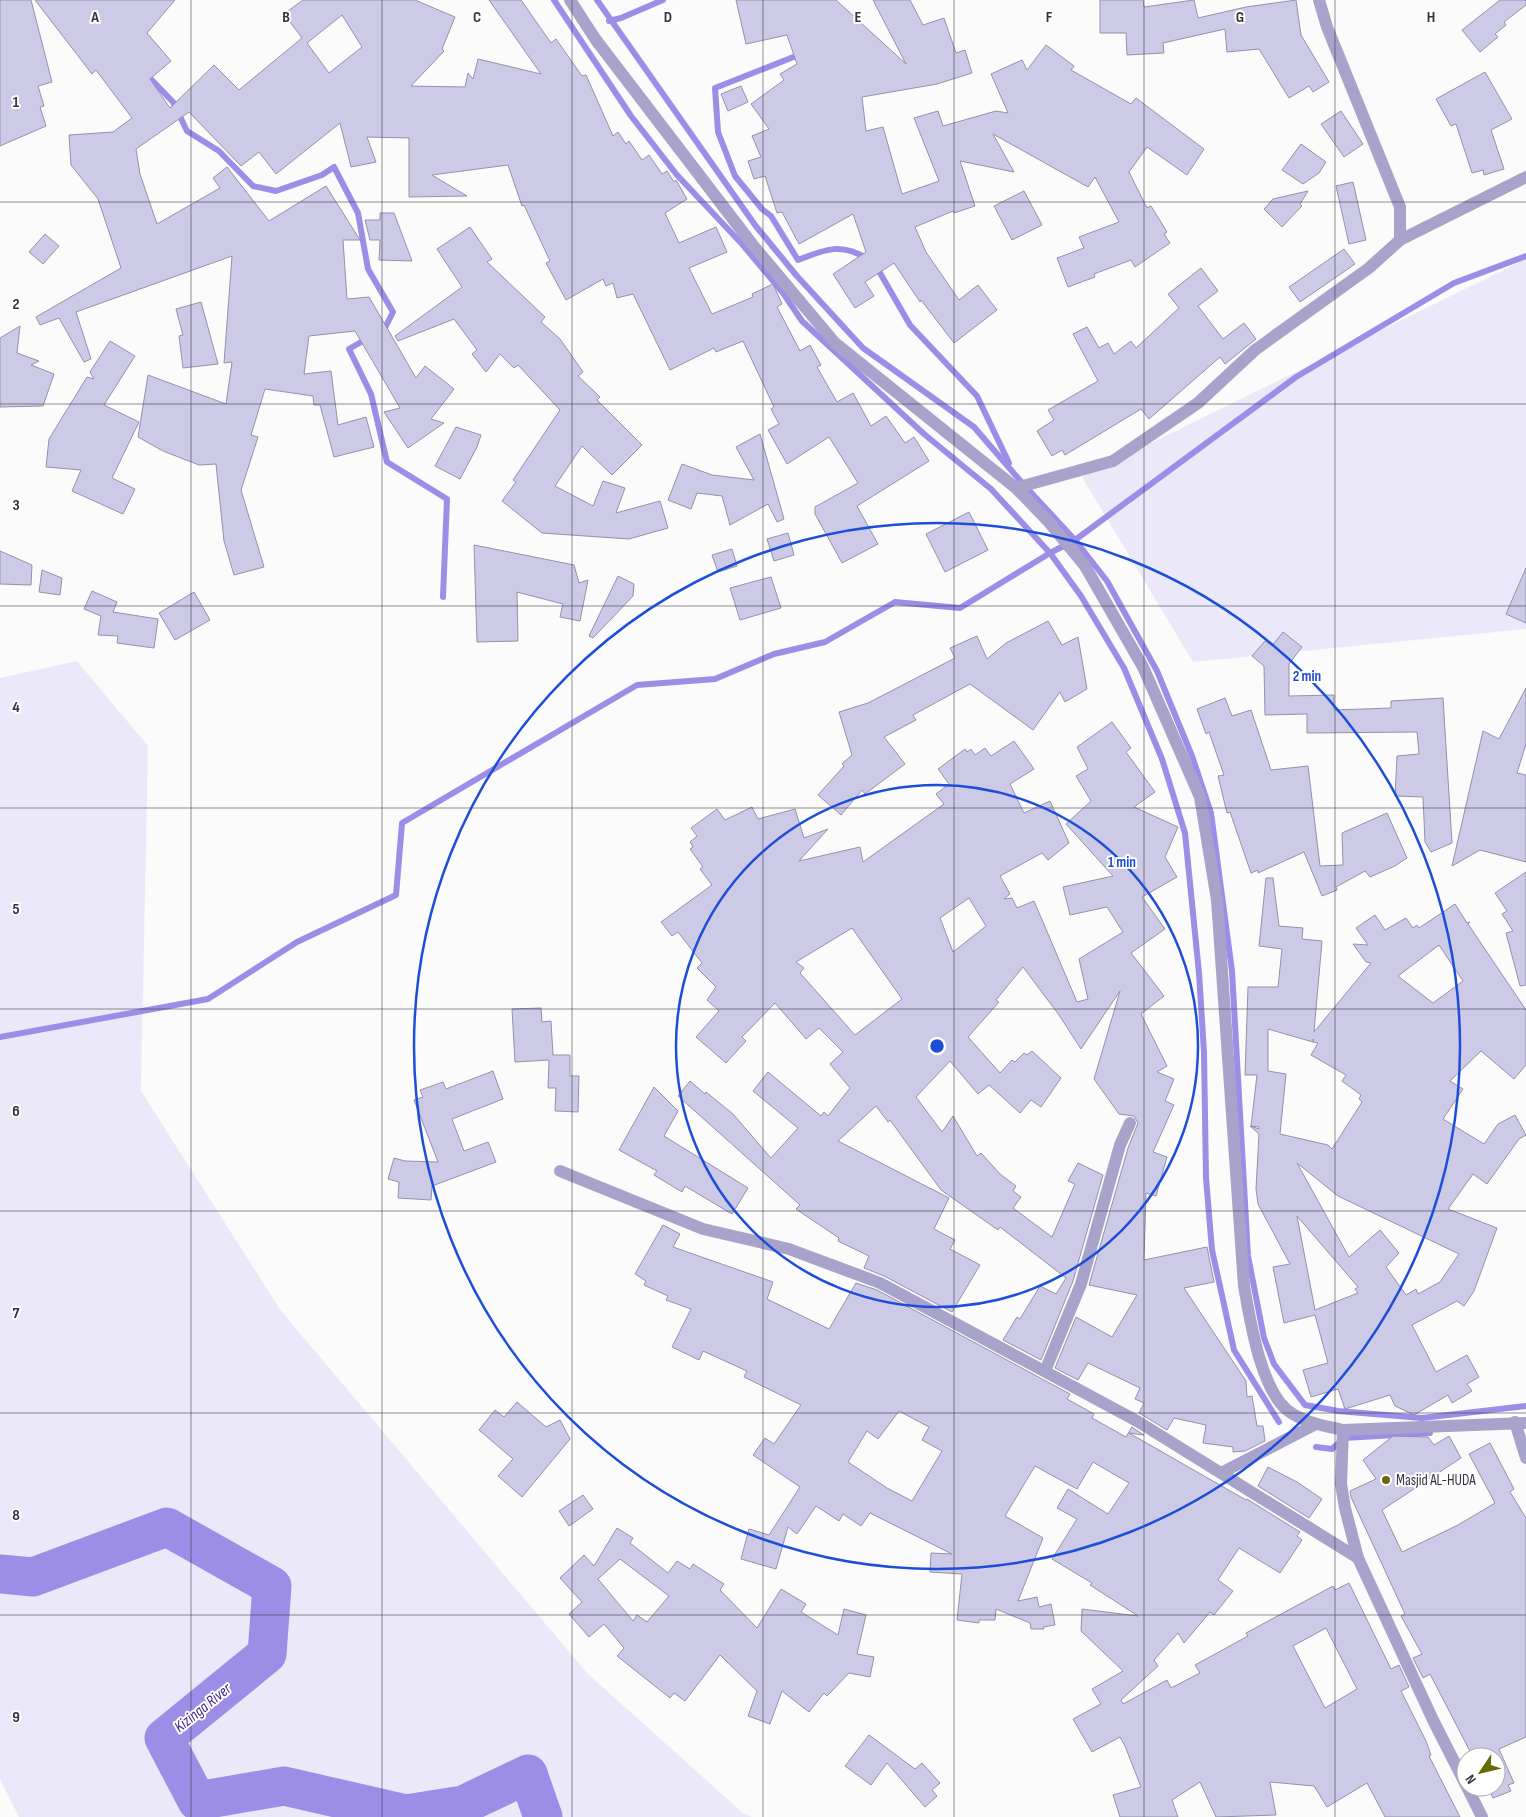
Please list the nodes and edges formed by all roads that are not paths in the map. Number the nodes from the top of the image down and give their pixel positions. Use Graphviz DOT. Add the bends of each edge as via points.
graph roads {
  1 [pos="570,0"];
  2 [pos="1319,0"];
  3 [pos="1526,176"];
  4 [pos="1400,240"];
  5 [pos="1016,488"];
  6 [pos="1130,1123"];
  7 [pos="560,1171"];
  8 [pos="1045,1371"];
  9 [pos="1521,1422"];
  10 [pos="1316,1424"];
  11 [pos="1344,1430"];
  12 [pos="1526,1458"];
  13 [pos="1221,1473"];
  14 [pos="1358,1558"];
  15 [pos="1456,1766"];
  16 [pos="1472,1797"];
  17 [pos="1482,1817"];
  1 -- 5 [label="street" via="596,40 752,244 835,343"];
  2 -- 4 [label="street" via="1400,207"];
  3 -- 4 [label="street"];
  4 -- 5 [label="street" via="1369,268 1255,350 1198,403 1113,461"];
  5 -- 10 [label="street" via="1085,566 1144,667 1200,797 1217,900 1244,1286 1254,1338 1274,1392 1286,1409"];
  6 -- 8 [label="street" via="1120,1145 1081,1284"];
  7 -- 8 [label="street" via="703,1229 789,1249 880,1283"];
  8 -- 13 [label="street" via="1137,1421"];
  9 -- 11 [label="street"];
  9 -- 12 [label="street"];
  10 -- 11 [label="street"];
  10 -- 13 [label="street"];
  11 -- 14 [label="street" via="1341,1484"];
  13 -- 14 [label="street"];
  14 -- 15 [label="street"];
  16 -- 17 [label="street"];
}
